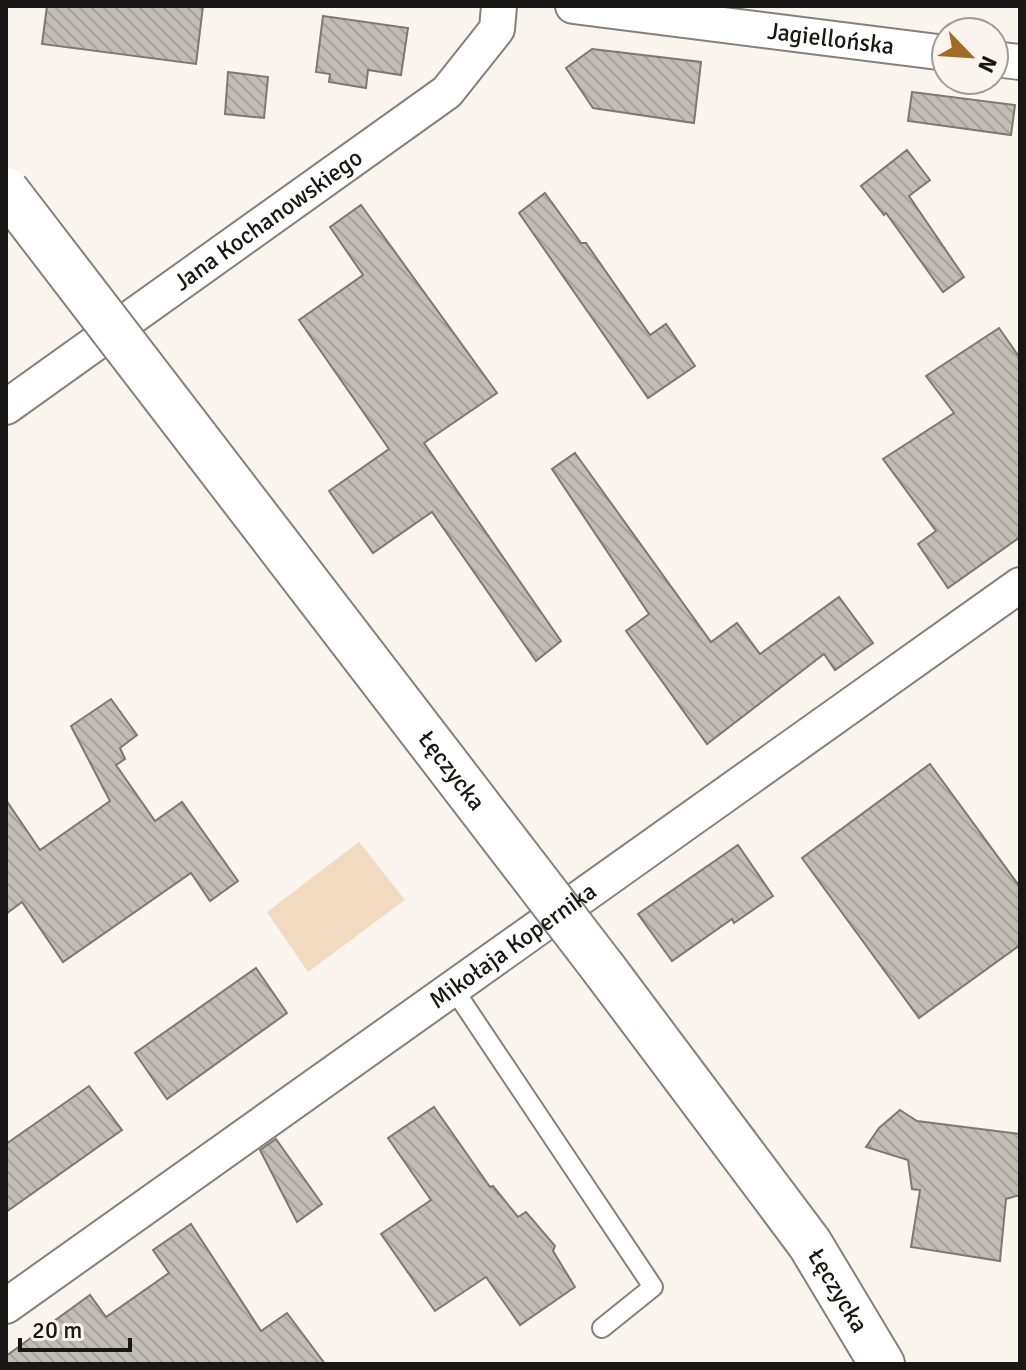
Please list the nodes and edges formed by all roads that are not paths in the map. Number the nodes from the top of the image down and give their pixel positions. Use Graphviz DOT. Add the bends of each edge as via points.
graph roads {
  1 [pos="499,6"];
  2 [pos="573,6"];
  3 [pos="930,51"];
  4 [pos="6,190"];
  5 [pos="6,407"];
  6 [pos="1020,585"];
  7 [pos="453,988"];
  8 [pos="6,1306"];
  9 [pos="602,1328"];
  10 [pos="882,1364"];
  1 -- 5 [label="street, Jana Kochanowskiego" via="497,29 447,92"];
  2 -- 3 [label="street, Jagiellońska"];
  4 -- 10 [label="street, Łęczycka, bridge" via="810,1244"];
  6 -- 7 [label="street, Mikołaja Kopernika"];
  7 -- 8 [label="street, Mikołaja Kopernika"];
  7 -- 9 [label="lane" via="653,1287"];
}
